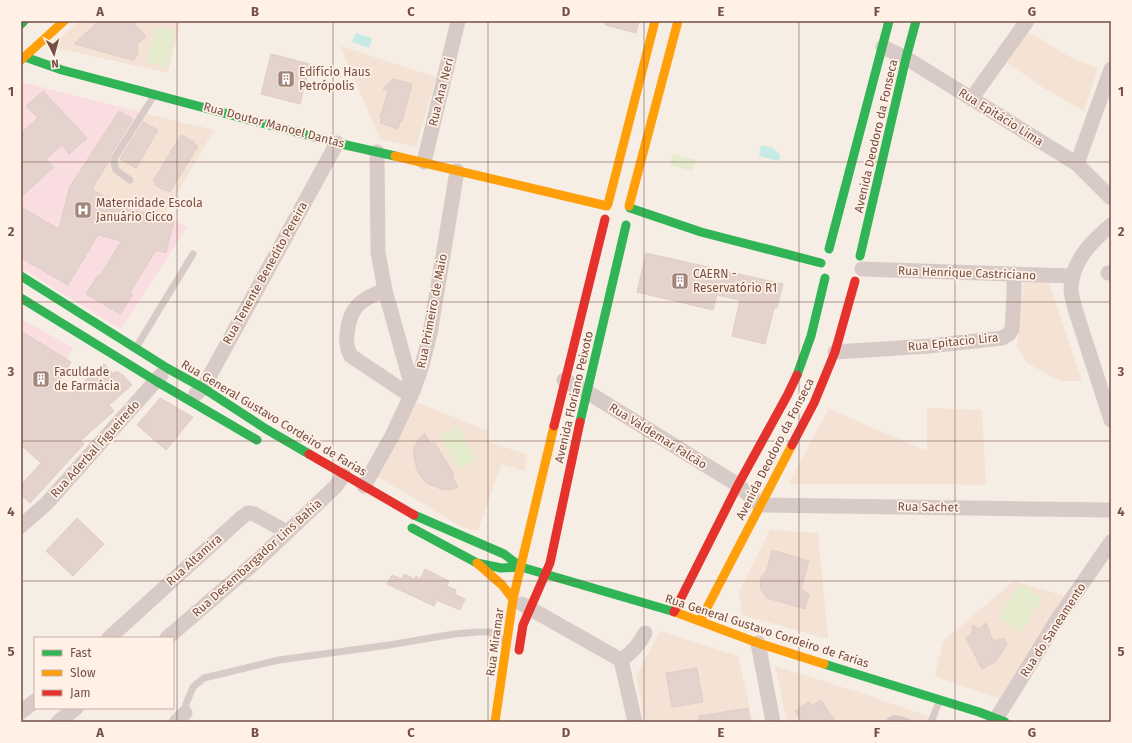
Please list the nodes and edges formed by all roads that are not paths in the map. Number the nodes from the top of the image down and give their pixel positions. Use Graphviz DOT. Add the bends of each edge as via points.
graph roads {
  1 [pos="24,21"];
  2 [pos="64,21"];
  3 [pos="458,21"];
  4 [pos="655,21"];
  5 [pos="678,21"];
  6 [pos="890,21"];
  7 [pos="916,21"];
  8 [pos="1028,21"];
  9 [pos="21,24"];
  10 [pos="883,47"];
  11 [pos="23,58"];
  12 [pos="906,58"];
  13 [pos="1111,69"];
  14 [pos="155,94"];
  15 [pos="972,98"];
  16 [pos="337,143"];
  17 [pos="377,152"];
  18 [pos="424,162"];
  19 [pos="1077,164"];
  20 [pos="457,171"];
  21 [pos="130,180"];
  22 [pos="525,186"];
  23 [pos="1109,190"];
  24 [pos="608,205"];
  25 [pos="630,207"];
  26 [pos="583,210"];
  27 [pos="603,218"];
  28 [pos="630,224"];
  29 [pos="1111,225"];
  30 [pos="657,227"];
  31 [pos="701,232"];
  32 [pos="850,247"];
  33 [pos="193,254"];
  34 [pos="821,263"];
  35 [pos="859,269"];
  36 [pos="1014,274"];
  37 [pos="21,276"];
  38 [pos="1072,276"];
  39 [pos="843,286"];
  40 [pos="385,290"];
  41 [pos="21,298"];
  42 [pos="136,348"];
  43 [pos="835,352"];
  44 [pos="167,368"];
  45 [pos="564,380"];
  46 [pos="156,381"];
  47 [pos="203,388"];
  48 [pos="587,392"];
  49 [pos="412,394"];
  50 [pos="190,400"];
  51 [pos="1111,420"];
  52 [pos="262,443"];
  53 [pos="338,484"];
  54 [pos="738,485"];
  55 [pos="364,486"];
  56 [pos="755,500"];
  57 [pos="1111,510"];
  58 [pos="403,523"];
  59 [pos="21,526"];
  60 [pos="287,532"];
  61 [pos="1111,542"];
  62 [pos="477,563"];
  63 [pos="522,567"];
  64 [pos="546,574"];
  65 [pos="512,606"];
  66 [pos="530,609"];
  67 [pos="674,612"];
  68 [pos="503,621"];
  69 [pos="700,621"];
  70 [pos="645,633"];
  71 [pos="110,637"];
  72 [pos="168,637"];
  73 [pos="506,643"];
  74 [pos="758,643"];
  75 [pos="517,659"];
  76 [pos="621,660"];
  77 [pos="939,700"];
  78 [pos="34,702"];
  79 [pos="75,709"];
  80 [pos="21,712"];
  81 [pos="182,719"];
  82 [pos="991,719"];
  83 [pos="58,722"];
  84 [pos="496,722"];
  85 [pos="634,722"];
  86 [pos="773,722"];
  87 [pos="889,722"];
  88 [pos="908,722"];
  89 [pos="931,722"];
  1 -- 9 [label="main road"];
  2 -- 11 [label="main road"];
  3 -- 18 [label="street, Rua Ana Neri"];
  4 -- 24 [label="main road"];
  5 -- 25 [label="main road"];
  6 -- 10 [label="main road, Avenida Deodoro da Fonseca"];
  7 -- 12 [label="main road, Avenida Deodoro da Fonseca"];
  8 -- 15 [label="street"];
  10 -- 12 [label="street, Rua Epitácio Lima"];
  10 -- 34 [label="main road, Avenida Deodoro da Fonseca" via="833,247"];
  11 -- 14 [label="main road, Rua Doutor Manoel Dantas"];
  12 -- 15 [label="street, Rua Epitácio Lima"];
  12 -- 35 [label="main road, Avenida Deodoro da Fonseca" via="879,158"];
  13 -- 19 [label="street"];
  14 -- 16 [label="main road, Rua Doutor Manoel Dantas"];
  14 -- 21 [label="lane" via="115,158 116,170"];
  15 -- 19 [label="street, Rua Epitácio Lima"];
  16 -- 17 [label="main road, Rua Doutor Manoel Dantas"];
  16 -- 47 [label="street, Rua Tenente Benedito Pereira"];
  17 -- 18 [label="main road, Rua Doutor Manoel Dantas"];
  17 -- 40 [label="street" via="378,253"];
  18 -- 20 [label="main road, Rua Doutor Manoel Dantas"];
  19 -- 23 [label="street, Rua Epitácio Lima"];
  20 -- 22 [label="main road, Rua Doutor Manoel Dantas"];
  20 -- 49 [label="street, Rua Primeiro de Maio" via="430,334"];
  22 -- 24 [label="main road, Rua Doutor Manoel Dantas"];
  22 -- 26 [label="main road, Rua Doutor Manoel Dantas"];
  24 -- 25 [label="main road" via="619,200"];
  24 -- 27 [label="main road"];
  25 -- 28 [label="main road"];
  25 -- 31 [label="main road"];
  27 -- 28 [label="main road" via="614,227"];
  27 -- 45 [label="main road, Avenida Floriano Peixoto"];
  28 -- 48 [label="main road, Avenida Floriano Peixoto"];
  29 -- 38 [label="street" via="1096,237 1077,262"];
  30 -- 31 [label="main road"];
  31 -- 34 [label="main road"];
  32 -- 35 [label="main road" via="856,251"];
  33 -- 42 [label="lane"];
  34 -- 54 [label="main road, Avenida Deodoro da Fonseca" via="827,280 801,366"];
  35 -- 36 [label="street, Rua Henrique Castriciano"];
  35 -- 39 [label="main road" via="850,284"];
  35 -- 43 [label="main road, Avenida Deodoro da Fonseca"];
  36 -- 38 [label="street, Rua Henrique Castriciano"];
  36 -- 43 [label="street, Rua Epitacio Lira" via="1012,329 1002,338"];
  37 -- 42 [label="main road, Rua General Gustavo Cordeiro de Farias"];
  38 -- 51 [label="street" via="1071,291 1075,309"];
  40 -- 49 [label="street"];
  40 -- 49 [label="street" via="368,296 355,309 350,317 347,349 351,356"];
  41 -- 46 [label="main road"];
  42 -- 44 [label="main road, Rua General Gustavo Cordeiro de Farias"];
  43 -- 56 [label="main road, Avenida Deodoro da Fonseca" via="814,403"];
  44 -- 46 [label="street, Rua Aderbal Figueiredo"];
  44 -- 47 [label="main road, Rua General Gustavo Cordeiro de Farias"];
  45 -- 48 [label="street, Rua Valdemar Falcão"];
  45 -- 63 [label="main road, Avenida Floriano Peixoto"];
  46 -- 50 [label="main road"];
  46 -- 59 [label="street, Rua Aderbal Figueiredo" via="47,503"];
  47 -- 50 [label="street, Rua Tenente Benedito Pereira"];
  47 -- 53 [label="main road, Rua General Gustavo Cordeiro de Farias" via="266,429"];
  48 -- 54 [label="street, Rua Valdemar Falcão"];
  48 -- 64 [label="main road, Avenida Floriano Peixoto"];
  49 -- 55 [label="street, Rua Primeiro de Maio"];
  50 -- 52 [label="main road"];
  53 -- 55 [label="main road, Rua General Gustavo Cordeiro de Farias"];
  53 -- 60 [label="street, Rua Desembargador Lins Bahia"];
  54 -- 56 [label="street, Rua Valdemar Falcão"];
  54 -- 67 [label="main road, Avenida Deodoro da Fonseca"];
  55 -- 63 [label="main road, Rua General Gustavo Cordeiro de Farias" via="422,518 504,554"];
  56 -- 57 [label="street, Rua Sachet"];
  56 -- 69 [label="main road, Avenida Deodoro da Fonseca"];
  58 -- 62 [label="main road, Rua General Gustavo Cordeiro de Farias"];
  60 -- 71 [label="street, Rua Altamira" via="248,513"];
  60 -- 72 [label="street, Rua Desembargador Lins Bahia"];
  61 -- 82 [label="street, Rua do Saneamento"];
  62 -- 63 [label="main road, Rua General Gustavo Cordeiro de Farias" via="501,568"];
  62 -- 65 [label="main road" via="502,585"];
  63 -- 64 [label="main road, Rua General Gustavo Cordeiro de Farias"];
  63 -- 65 [label="main road, Rua Miramar"];
  64 -- 66 [label="main road, Rua Miramar"];
  64 -- 67 [label="main road, Rua General Gustavo Cordeiro de Farias"];
  65 -- 66 [label="street"];
  65 -- 68 [label="lane"];
  65 -- 73 [label="main road, Rua Miramar"];
  66 -- 75 [label="main road, Rua Miramar" via="523,625"];
  66 -- 76 [label="street"];
  67 -- 69 [label="main road, Rua General Gustavo Cordeiro de Farias"];
  69 -- 74 [label="main road, Rua General Gustavo Cordeiro de Farias"];
  70 -- 76 [label="street" via="630,655"];
  73 -- 81 [label="lane" via="492,630 279,660 204,678 193,687"];
  73 -- 84 [label="main road, Rua Miramar"];
  74 -- 77 [label="main road, Rua General Gustavo Cordeiro de Farias"];
  74 -- 86 [label="street"];
  76 -- 85 [label="street"];
  77 -- 82 [label="main road, Rua General Gustavo Cordeiro de Farias"];
  77 -- 89 [label="lane"];
  78 -- 80 [label="street"];
  79 -- 83 [label="street"];
  87 -- 88 [label="lane" via="896,718"];
}
